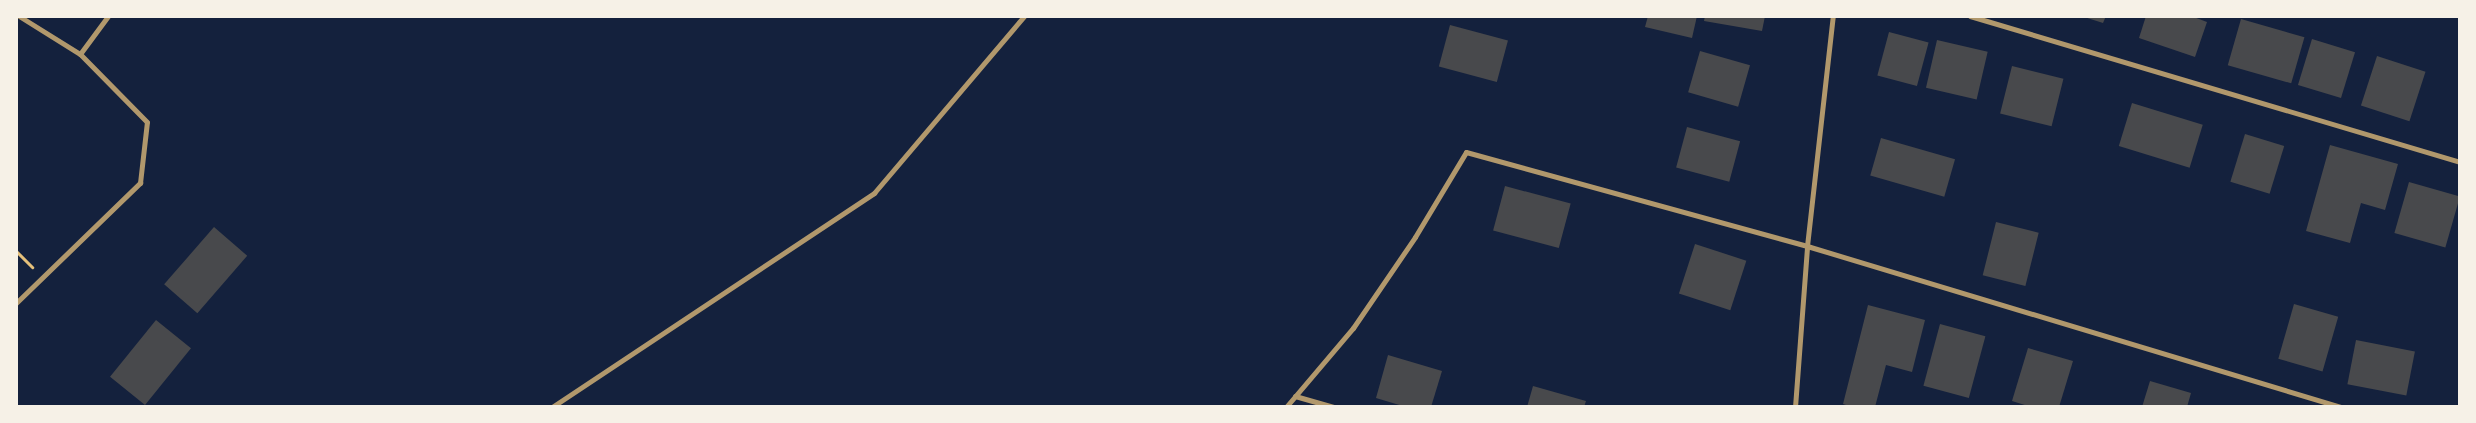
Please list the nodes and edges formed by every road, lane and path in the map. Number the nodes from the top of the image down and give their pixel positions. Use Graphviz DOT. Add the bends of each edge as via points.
graph roads {
  1 [pos="18,16"];
  2 [pos="108,16"];
  3 [pos="1024,16"];
  4 [pos="1833,16"];
  5 [pos="1970,16"];
  6 [pos="80,54"];
  7 [pos="2460,162"];
  8 [pos="1807,246"];
  9 [pos="16,251"];
  10 [pos="42,278"];
  11 [pos="16,303"];
  12 [pos="1295,396"];
  13 [pos="552,407"];
  14 [pos="1286,407"];
  15 [pos="1333,407"];
  16 [pos="1796,407"];
  17 [pos="2341,407"];
  1 -- 6 [label="street"];
  2 -- 6 [label="street"];
  3 -- 13 [label="street" via="874,193"];
  4 -- 8 [label="street"];
  5 -- 7 [label="street"];
  6 -- 10 [label="street" via="147,122 140,183"];
  8 -- 12 [label="street" via="1466,152 1415,237 1353,328"];
  8 -- 16 [label="street"];
  8 -- 17 [label="street"];
  9 -- 10 [label="path"];
  10 -- 11 [label="street"];
  12 -- 14 [label="street"];
  12 -- 15 [label="street"];
}
